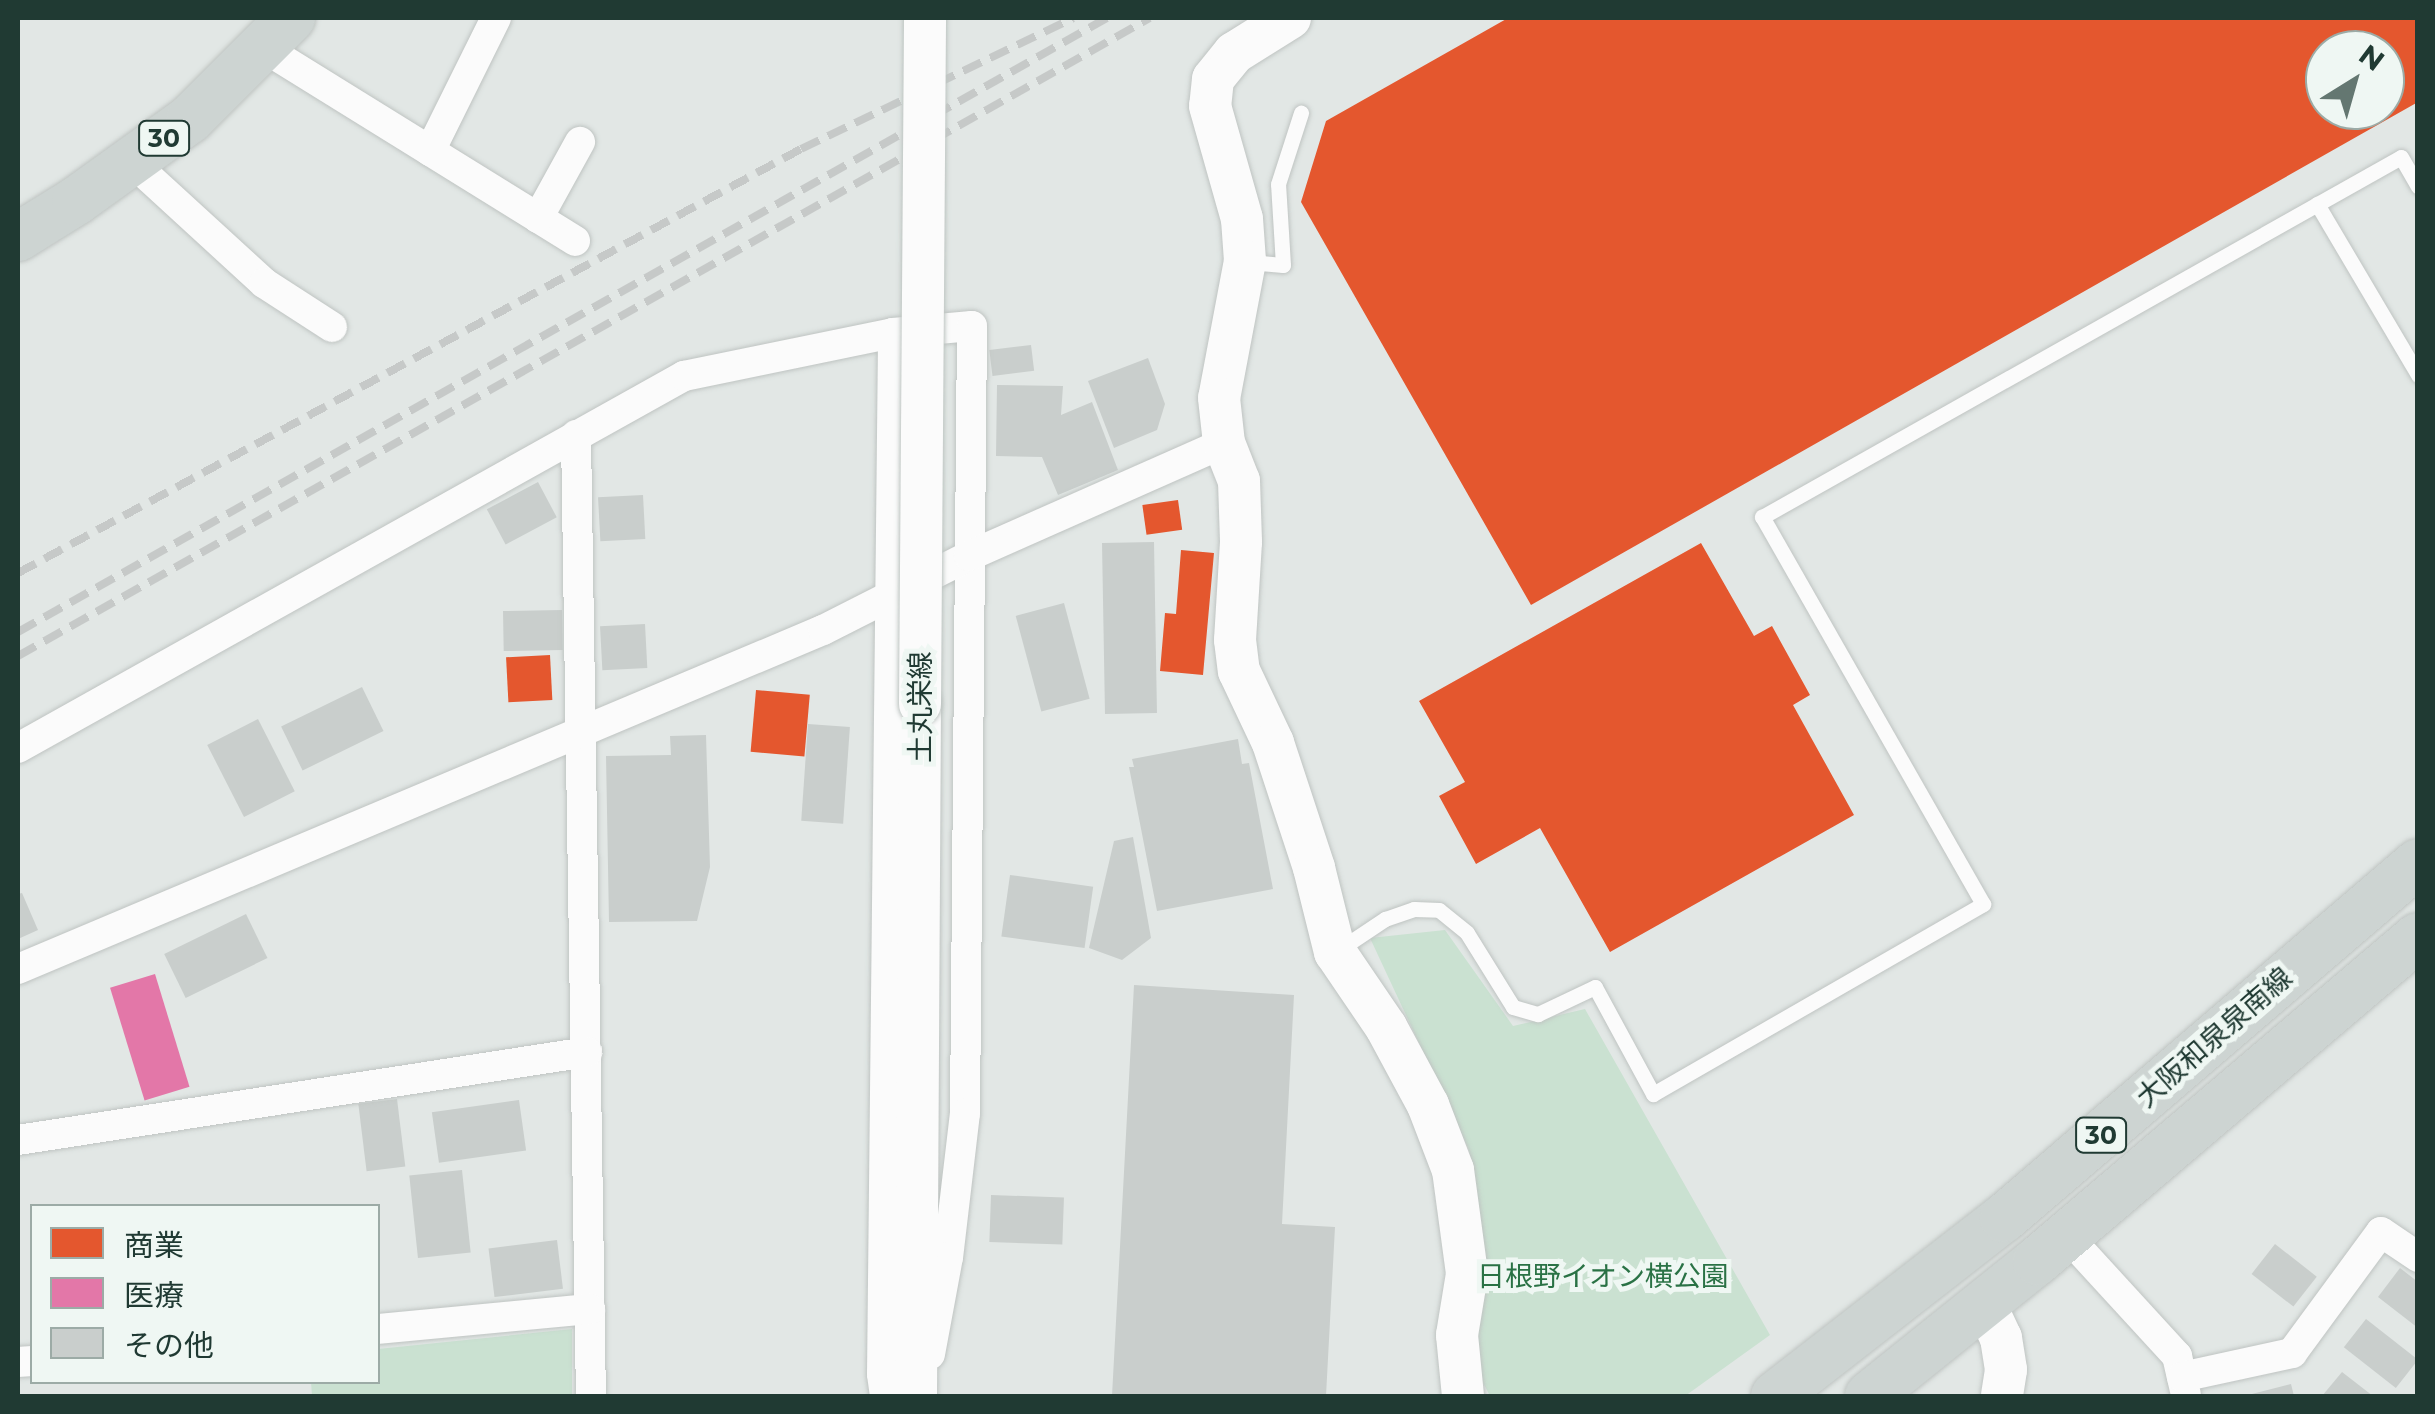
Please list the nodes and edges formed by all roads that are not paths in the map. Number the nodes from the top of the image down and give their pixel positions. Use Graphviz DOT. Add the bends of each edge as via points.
graph roads {
  1 [pos="496,18"];
  2 [pos="926,18"];
  3 [pos="1290,18"];
  4 [pos="278,32"];
  5 [pos="1301,113"];
  6 [pos="580,142"];
  7 [pos="430,151"];
  8 [pos="132,162"];
  9 [pos="2418,186"];
  10 [pos="2318,204"];
  11 [pos="538,218"];
  12 [pos="18,237"];
  13 [pos="575,241"];
  14 [pos="1245,261"];
  15 [pos="332,326"];
  16 [pos="894,332"];
  17 [pos="2418,375"];
  18 [pos="576,435"];
  19 [pos="1224,443"];
  20 [pos="969,556"];
  21 [pos="890,596"];
  22 [pos="583,732"];
  23 [pos="18,748"];
  24 [pos="2418,863"];
  25 [pos="2418,936"];
  26 [pos="1335,952"];
  27 [pos="18,969"];
  28 [pos="587,1052"];
  29 [pos="18,1140"];
  30 [pos="2067,1236"];
  31 [pos="2418,1257"];
  32 [pos="1985,1304"];
  33 [pos="590,1309"];
  34 [pos="380,1329"];
  35 [pos="2184,1386"];
  36 [pos="591,1396"];
  37 [pos="885,1396"];
  38 [pos="919,1396"];
  39 [pos="1463,1396"];
  40 [pos="1775,1396"];
  41 [pos="1869,1396"];
  42 [pos="2002,1396"];
  1 -- 7 [label="street"];
  2 -- 38 [label="street, 土丸栄線, bridge"];
  3 -- 14 [label="street" via="1234,53 1213,79 1210,106 1242,218"];
  4 -- 7 [label="street"];
  4 -- 8 [label="main road, 30" via="190,119"];
  5 -- 14 [label="lane" via="1278,184 1284,265"];
  6 -- 11 [label="street"];
  7 -- 11 [label="street"];
  8 -- 12 [label="main road, 30"];
  8 -- 15 [label="street" via="264,283"];
  9 -- 10 [label="lane" via="2401,157"];
  10 -- 17 [label="lane"];
  10 -- 26 [label="lane" via="1762,518 1983,904 1654,1094 1596,987 1538,1014 1513,1007 1467,933 1440,910 1414,909 1385,919"];
  11 -- 13 [label="street"];
  14 -- 19 [label="street" via="1221,382"];
  16 -- 18 [label="street" via="684,376"];
  16 -- 20 [label="street" via="972,326"];
  16 -- 21 [label="street"];
  18 -- 22 [label="street"];
  18 -- 23 [label="street"];
  19 -- 20 [label="street"];
  19 -- 26 [label="street" via="1239,481 1239,671 1272,742"];
  20 -- 21 [label="street"];
  20 -- 38 [label="street" via="965,1113 948,1257"];
  21 -- 22 [label="street"];
  21 -- 37 [label="street"];
  22 -- 27 [label="street"];
  22 -- 28 [label="street"];
  24 -- 40 [label="main road, 大阪和泉泉南線 / 30" via="2004,1218"];
  25 -- 30 [label="main road, 大阪和泉泉南線 / 30"];
  26 -- 39 [label="street" via="1386,1027 1453,1170 1467,1274 1457,1335"];
  28 -- 29 [label="street"];
  28 -- 33 [label="street"];
  30 -- 32 [label="main road, 大阪和泉泉南線 / 30"];
  30 -- 35 [label="street" via="2178,1356"];
  31 -- 35 [label="street" via="2381,1232 2292,1354"];
  32 -- 41 [label="main road, 大阪和泉泉南線 / 30"];
  32 -- 42 [label="street" via="2002,1338"];
  33 -- 34 [label="street"];
  33 -- 36 [label="street"];
}
